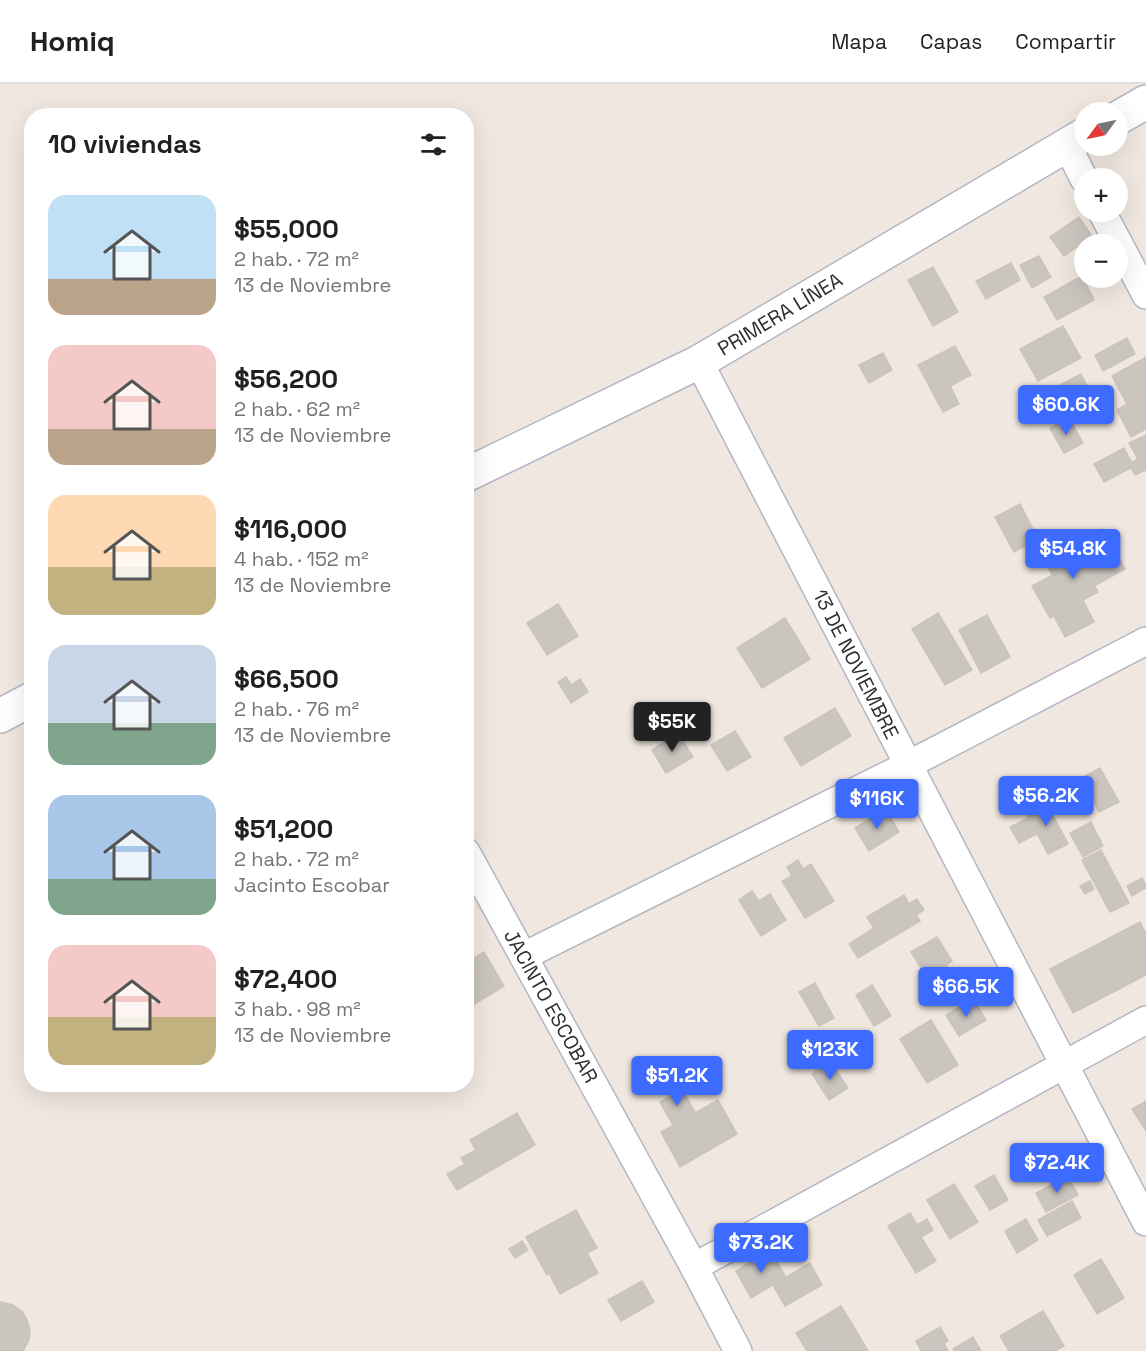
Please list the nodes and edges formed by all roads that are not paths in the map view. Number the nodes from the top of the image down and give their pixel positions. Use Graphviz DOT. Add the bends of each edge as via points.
graph roads {
  1 [pos="1146,102"];
  2 [pos="1128,112"];
  3 [pos="1074,141"];
  4 [pos="1107,222"];
  5 [pos="1146,295"];
  6 [pos="699,362"];
  7 [pos="474,471"];
  8 [pos="1146,641"];
  9 [pos="24,703"];
  10 [pos="0,716"];
  11 [pos="908,765"];
  12 [pos="474,866"];
  13 [pos="524,956"];
  14 [pos="1146,1020"];
  15 [pos="1064,1065"];
  16 [pos="1146,1222"];
  17 [pos="694,1267"];
  18 [pos="738,1351"];
  1 -- 2 [label="street"];
  3 -- 6 [label="street, PRIMERA LÍNEA"];
  4 -- 5 [label="street"];
  6 -- 7 [label="street, PRIMERA LÍNEA"];
  6 -- 11 [label="street, 13 DE NOVIEMBRE"];
  8 -- 11 [label="street"];
  9 -- 10 [label="street"];
  11 -- 13 [label="street"];
  11 -- 15 [label="street, 13 DE NOVIEMBRE"];
  12 -- 13 [label="street, JACINTO ESCOBAR"];
  13 -- 17 [label="street, JACINTO ESCOBAR"];
  14 -- 15 [label="street"];
  15 -- 16 [label="street, 13 DE NOVIEMBRE"];
  15 -- 17 [label="street"];
  17 -- 18 [label="street, JACINTO ESCOBAR"];
}
